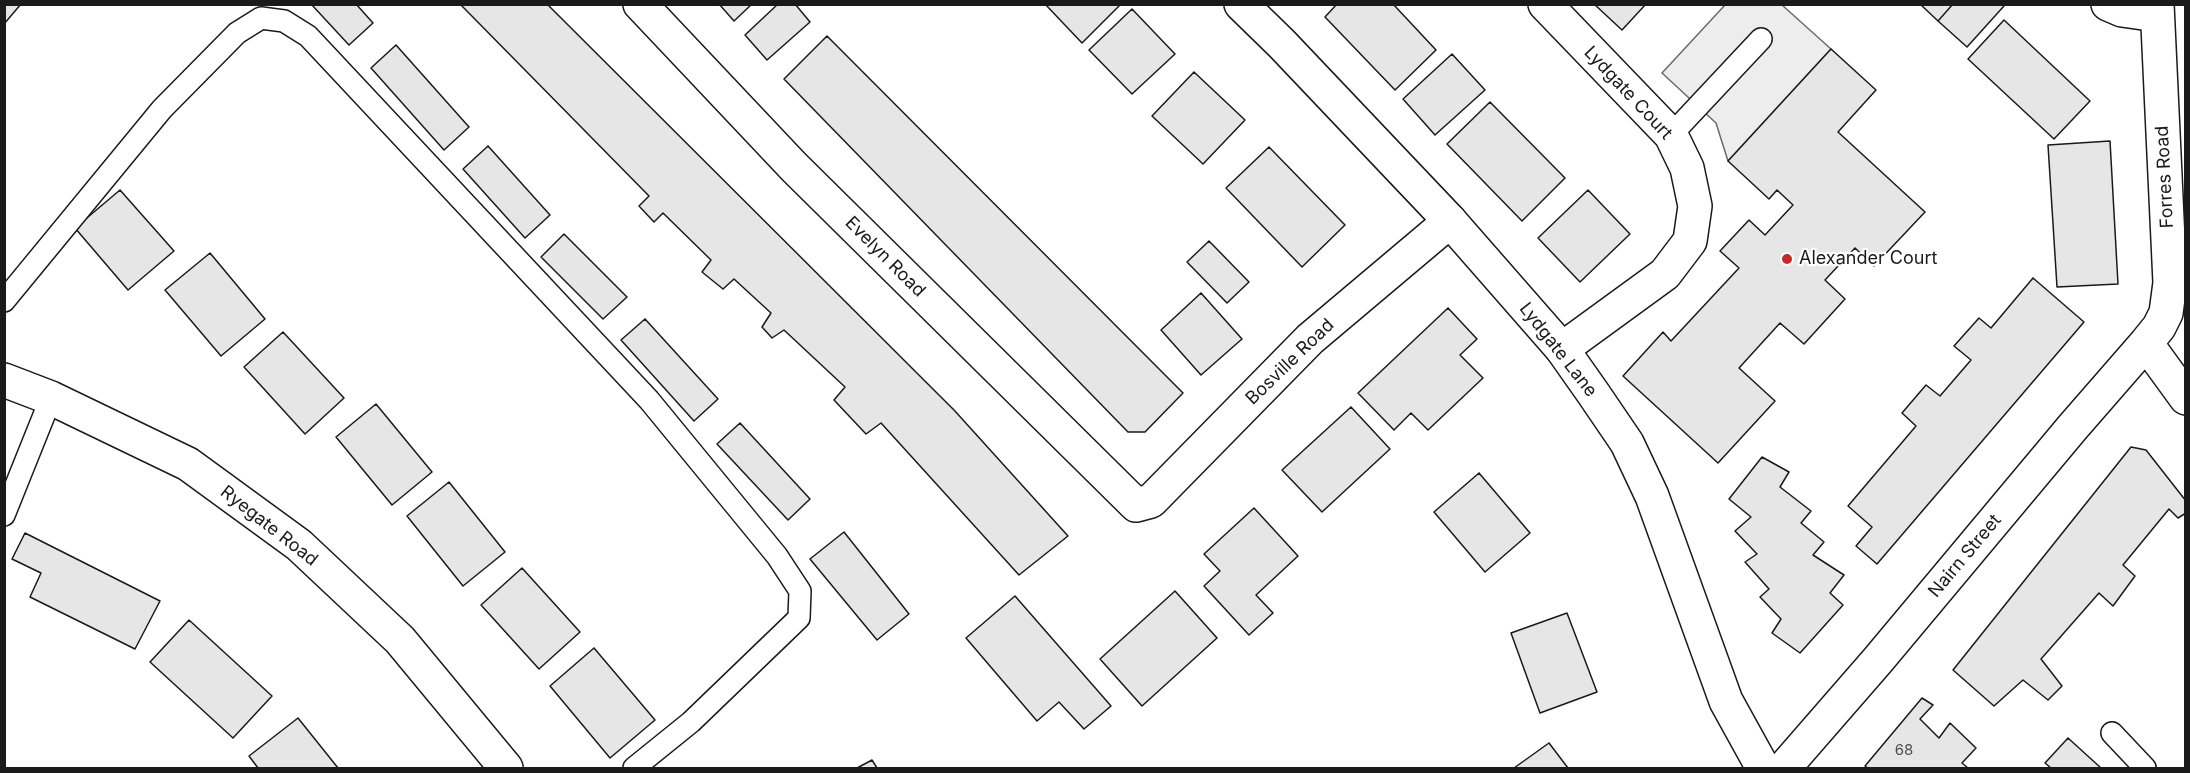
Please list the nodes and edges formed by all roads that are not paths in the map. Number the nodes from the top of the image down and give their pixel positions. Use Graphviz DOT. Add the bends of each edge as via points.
graph roads {
  1 [pos="639,4"];
  2 [pos="1241,4"];
  3 [pos="1545,4"];
  4 [pos="2108,4"];
  5 [pos="2157,10"];
  6 [pos="1761,39"];
  7 [pos="1671,135"];
  8 [pos="1450,221"];
  9 [pos="2178,288"];
  10 [pos="4,301"];
  11 [pos="2146,343"];
  12 [pos="1562,349"];
  13 [pos="4,380"];
  14 [pos="51,398"];
  15 [pos="2186,398"];
  16 [pos="1136,505"];
  17 [pos="4,515"];
  18 [pos="2112,733"];
  19 [pos="506,768"];
  20 [pos="634,768"];
  21 [pos="1766,768"];
  22 [pos="2145,768"];
  1 -- 16 [label="street, Evelyn Road" via="794,167"];
  2 -- 8 [label="street, Lydgate Lane"];
  3 -- 7 [label="street, Lydgate Court"];
  4 -- 5 [label="street" via="2122,10"];
  5 -- 9 [label="street, Forres Road"];
  6 -- 7 [label="lane"];
  7 -- 12 [label="street, Lydgate Court" via="1687,168 1695,206 1690,240 1665,274"];
  8 -- 12 [label="street, Lydgate Lane"];
  8 -- 16 [label="street, Bosville Road" via="1310,339 1151,501"];
  9 -- 11 [label="street, Forres Road" via="2159,327"];
  10 -- 20 [label="lane" via="162,109 237,33 261,18 284,21 308,36 649,400 777,556 800,591 798,618 691,722"];
  11 -- 15 [label="street"];
  11 -- 21 [label="street, Nairn Street" via="1878,660"];
  12 -- 21 [label="street, Lydgate Lane" via="1627,443 1652,496 1726,701"];
  13 -- 14 [label="street, Ryegate Road"];
  14 -- 17 [label="lane"];
  14 -- 19 [label="street, Ryegate Road" via="188,464 299,545 400,640"];
  18 -- 22 [label="lane"];
}
